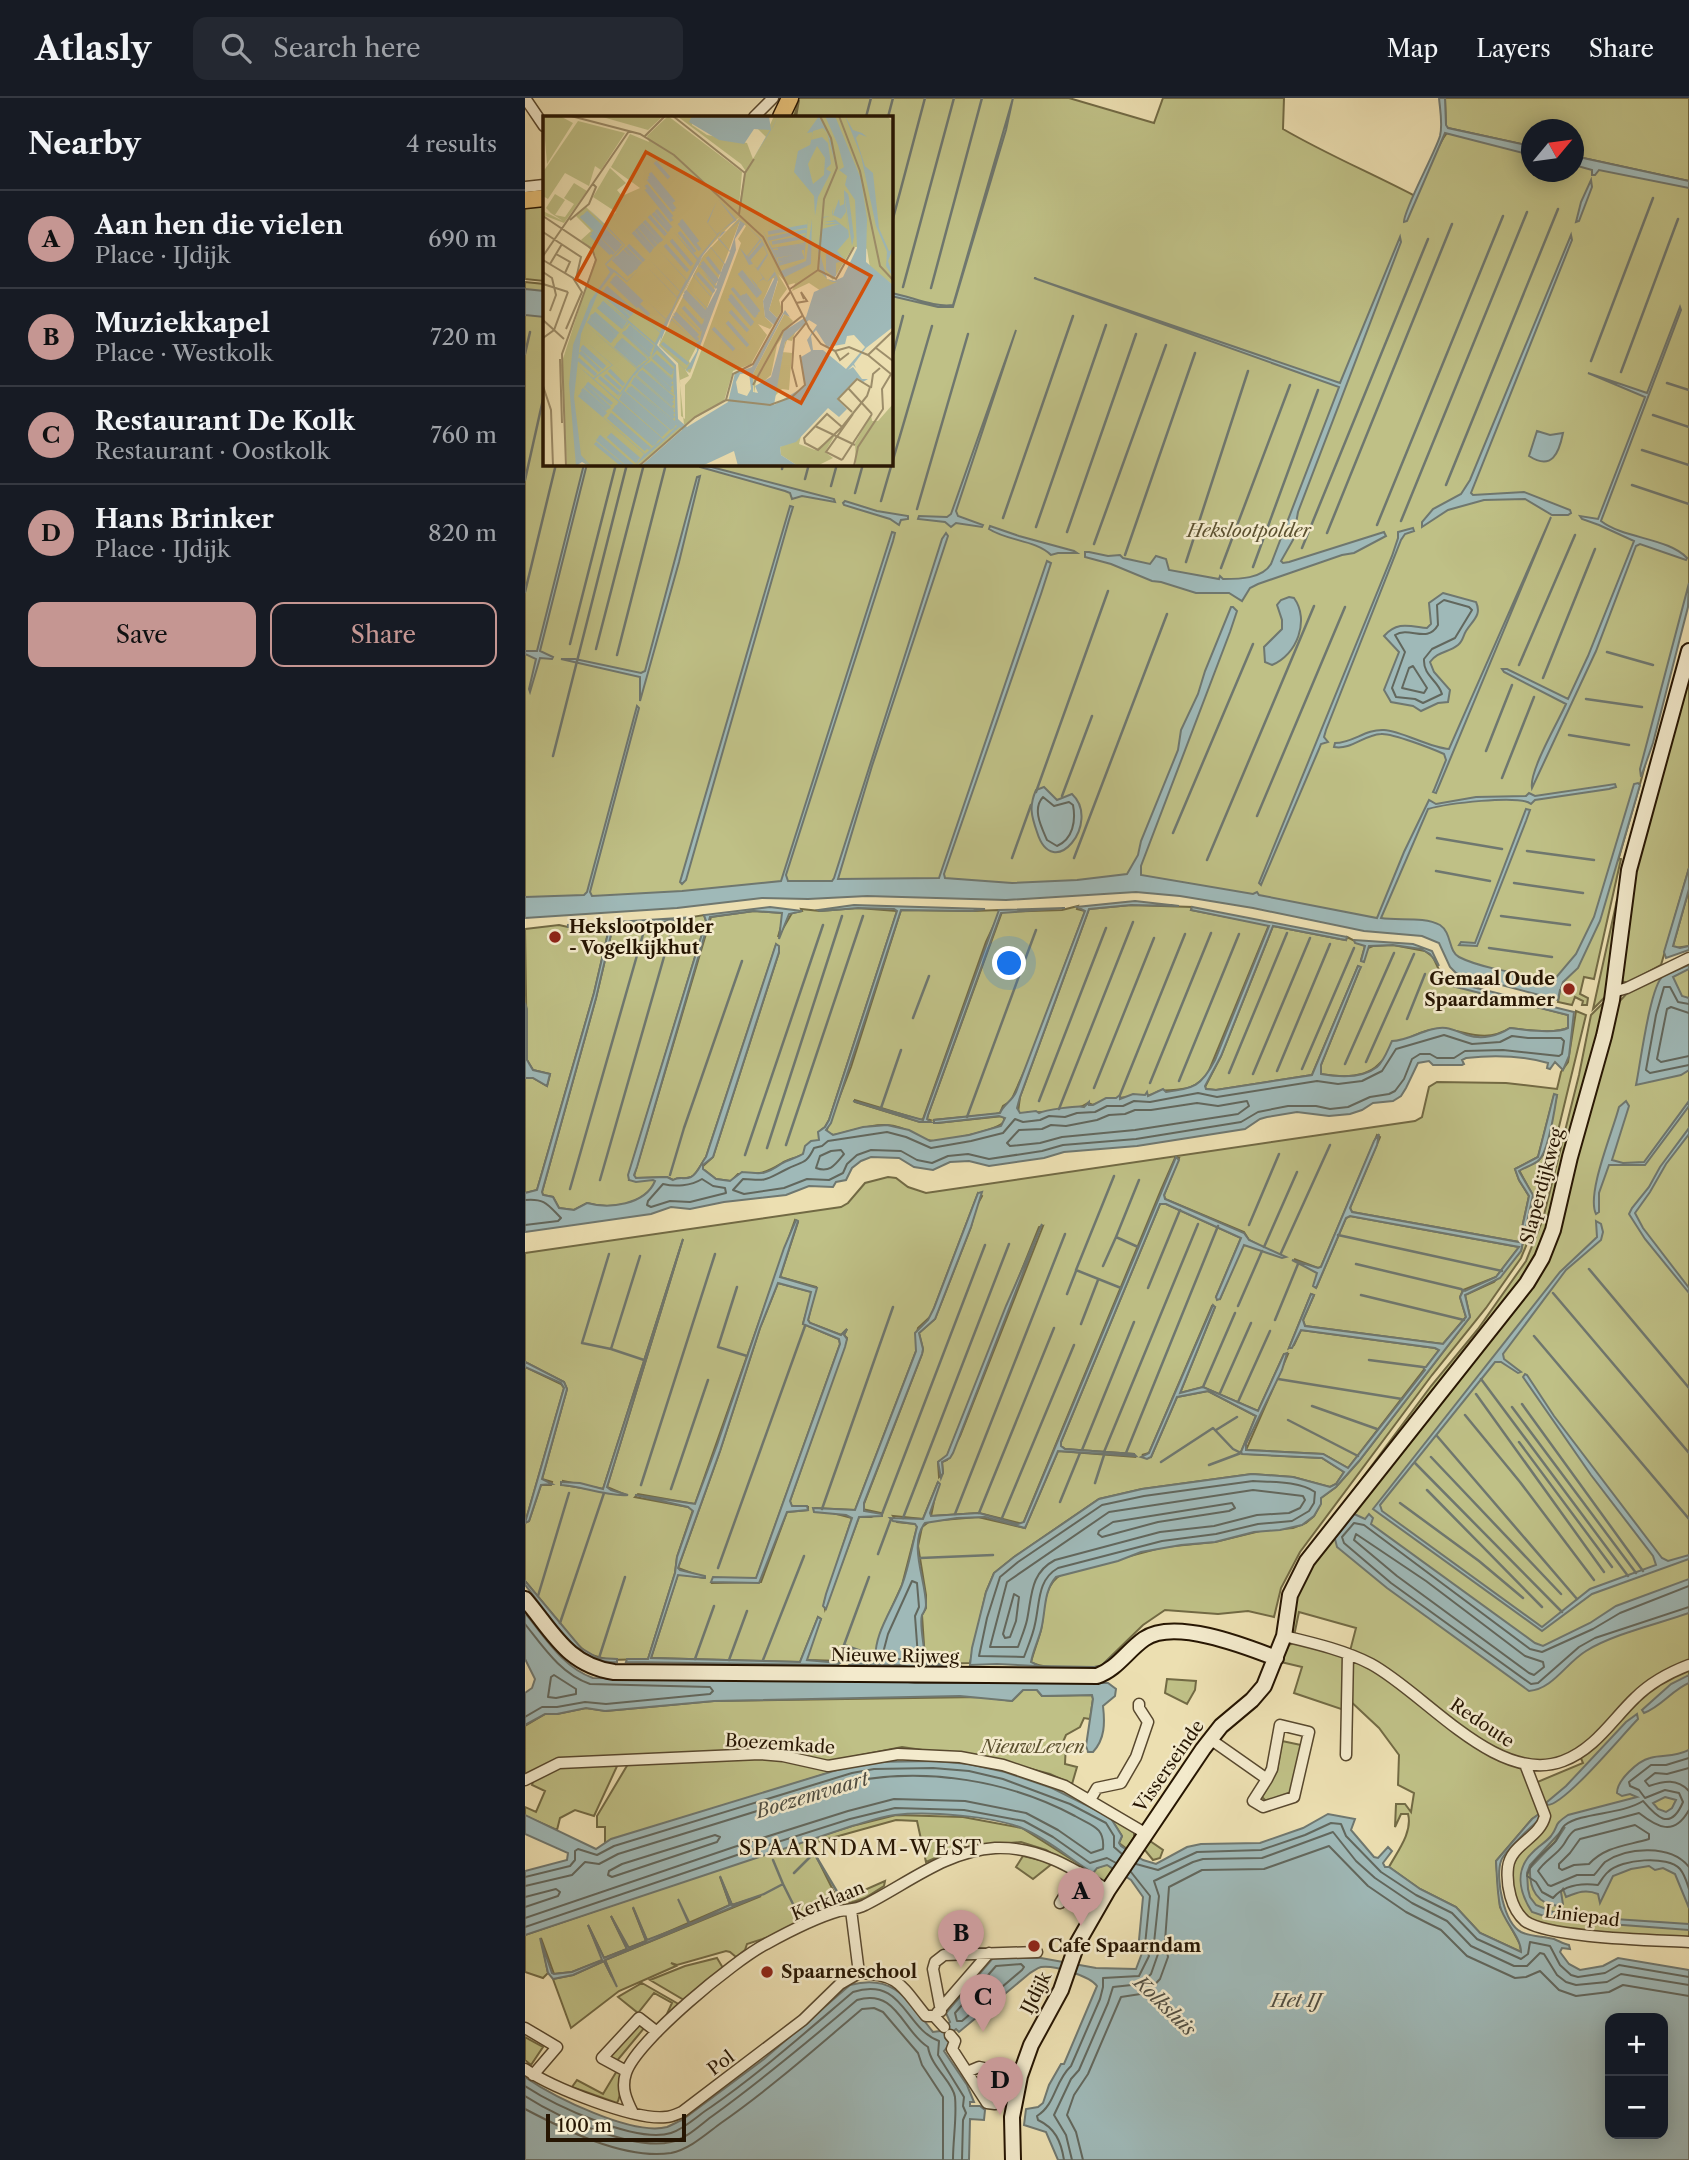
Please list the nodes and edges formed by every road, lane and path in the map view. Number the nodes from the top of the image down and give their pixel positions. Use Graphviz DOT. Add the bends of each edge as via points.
graph roads {
  1 [pos="527,98"];
  2 [pos="773,98"];
  3 [pos="790,98"];
  4 [pos="755,116"];
  5 [pos="781,116"];
  6 [pos="543,124"];
  7 [pos="543,185"];
  8 [pos="525,187"];
  9 [pos="543,198"];
  10 [pos="525,200"];
  11 [pos="1689,651"];
  12 [pos="1689,958"];
  13 [pos="1613,992"];
  14 [pos="525,1599"];
  15 [pos="1284,1636"];
  16 [pos="1348,1654"];
  17 [pos="1276,1658"];
  18 [pos="1689,1665"];
  19 [pos="1139,1704"];
  20 [pos="1210,1739"];
  21 [pos="1346,1755"];
  22 [pos="1525,1764"];
  23 [pos="1267,1779"];
  24 [pos="525,1780"];
  25 [pos="1090,1800"];
  26 [pos="1145,1833"];
  27 [pos="1133,1852"];
  28 [pos="1079,1872"];
  29 [pos="1111,1886"];
  30 [pos="1060,1903"];
  31 [pos="851,1910"];
  32 [pos="1689,1942"];
  33 [pos="1037,1952"];
  34 [pos="989,1953"];
  35 [pos="859,1973"];
  36 [pos="937,2013"];
  37 [pos="525,2028"];
  38 [pos="657,2032"];
  39 [pos="626,2071"];
  40 [pos="529,2072"];
  41 [pos="967,2072"];
  42 [pos="1020,2076"];
  43 [pos="995,2104"];
  44 [pos="633,2113"];
  45 [pos="1013,2160"];
  1 -- 6 [label="street"];
  2 -- 4 [label="street"];
  3 -- 5 [label="main road"];
  7 -- 8 [label="street"];
  9 -- 10 [label="main road"];
  11 -- 13 [label="street, Slaperdijkweg" via="1629,870"];
  12 -- 13 [label="street"];
  13 -- 15 [label="street, Slaperdijkweg" via="1542,1258 1307,1562 1290,1595"];
  14 -- 17 [label="street, Nieuwe Rijweg" via="566,1650 585,1665 614,1672 1097,1676 1110,1671 1146,1637 1164,1632 1212,1637"];
  15 -- 16 [label="street, Redoute"];
  15 -- 17 [label="street, Slaperdijkweg"];
  16 -- 21 [label="street"];
  16 -- 22 [label="street, Redoute" via="1396,1679 1495,1753"];
  17 -- 20 [label="street, Visserseinde" via="1260,1691"];
  18 -- 22 [label="street, Redoute" via="1648,1686 1594,1742 1573,1757 1550,1764"];
  19 -- 25 [label="street" via="1148,1723 1136,1757 1121,1783 1097,1788"];
  20 -- 23 [label="street"];
  20 -- 26 [label="street, Visserseinde"];
  22 -- 32 [label="street, Liniepad" via="1545,1816 1509,1862 1511,1895 1523,1919 1538,1928 1562,1932"];
  23 -- 23 [label="street" via="1253,1801 1263,1807 1294,1797 1309,1732 1279,1725"];
  24 -- 25 [label="street, Boezemkade" via="559,1763 760,1754 828,1766 915,1754 1011,1767"];
  25 -- 26 [label="street, Boezemkade"];
  26 -- 27 [label="street, Visserseinde"];
  27 -- 29 [label="street, IJdijk"];
  28 -- 29 [label="street, Kerklaan"];
  28 -- 30 [label="street"];
  28 -- 31 [label="street, Kerklaan" via="1031,1851 973,1851 909,1878"];
  29 -- 42 [label="street, IJdijk" via="1077,1944"];
  31 -- 35 [label="street"];
  31 -- 38 [label="street, Kerklaan" via="777,1939 739,1960"];
  33 -- 34 [label="street"];
  34 -- 36 [label="street"];
  34 -- 36 [label="street" via="947,1954 938,1959 933,1969"];
  35 -- 36 [label="street" via="879,1973 899,1982 926,2017"];
  35 -- 44 [label="street, Pol" via="682,2112 668,2117"];
  36 -- 41 [label="street"];
  37 -- 40 [label="street" via="557,2047"];
  38 -- 39 [label="street, Kerklaan"];
  38 -- 39 [label="street" via="639,2018 602,2058"];
  39 -- 44 [label="street" via="623,2091"];
  40 -- 44 [label="street, Pol" via="575,2095"];
  41 -- 42 [label="street" via="979,2067"];
  41 -- 43 [label="street" via="987,2103"];
  42 -- 45 [label="street, IJdijk" via="1012,2117"];
}
